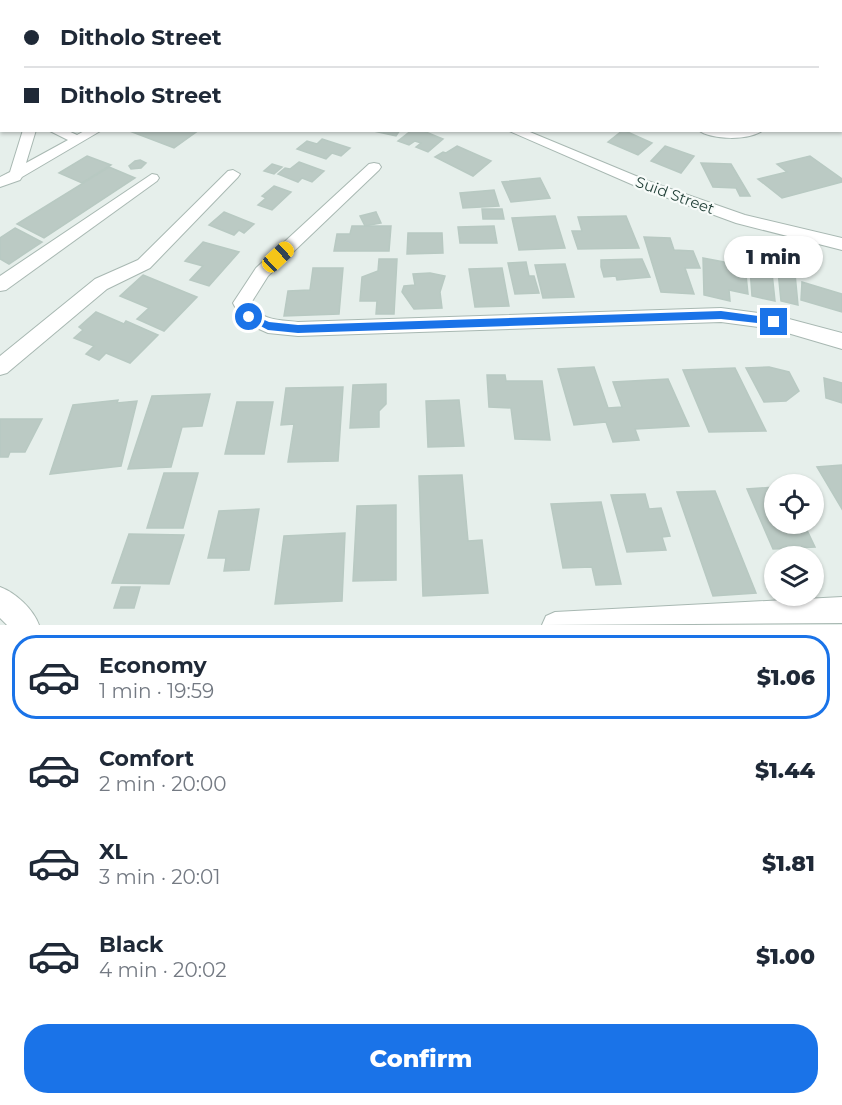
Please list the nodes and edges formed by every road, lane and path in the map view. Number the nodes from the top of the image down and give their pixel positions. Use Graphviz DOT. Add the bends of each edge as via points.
graph roads {
  1 [pos="29,132"];
  2 [pos="59,132"];
  3 [pos="92,132"];
  4 [pos="518,132"];
  5 [pos="715,132"];
  6 [pos="747,132"];
  7 [pos="78,140"];
  8 [pos="374,167"];
  9 [pos="233,174"];
  10 [pos="15,177"];
  11 [pos="152,178"];
  12 [pos="0,183"];
  13 [pos="842,244"];
  14 [pos="0,285"];
  15 [pos="842,341"];
  16 [pos="0,367"];
  17 [pos="0,600"];
  18 [pos="842,610"];
  19 [pos="802,618"];
  20 [pos="26,625"];
  21 [pos="555,625"];
  1 -- 10 [label="street"];
  2 -- 7 [label="street"];
  3 -- 7 [label="street"];
  4 -- 13 [label="street, Suid Street" via="741,219"];
  5 -- 6 [label="street" via="732,135"];
  7 -- 10 [label="street"];
  8 -- 15 [label="street" via="262,272 242,303 249,317 268,326 298,329 721,315 774,322"];
  9 -- 16 [label="street" via="144,264 101,284"];
  10 -- 12 [label="street"];
  11 -- 14 [label="street"];
  17 -- 20 [label="street"];
  18 -- 19 [label="street"];
  19 -- 21 [label="street"];
}
